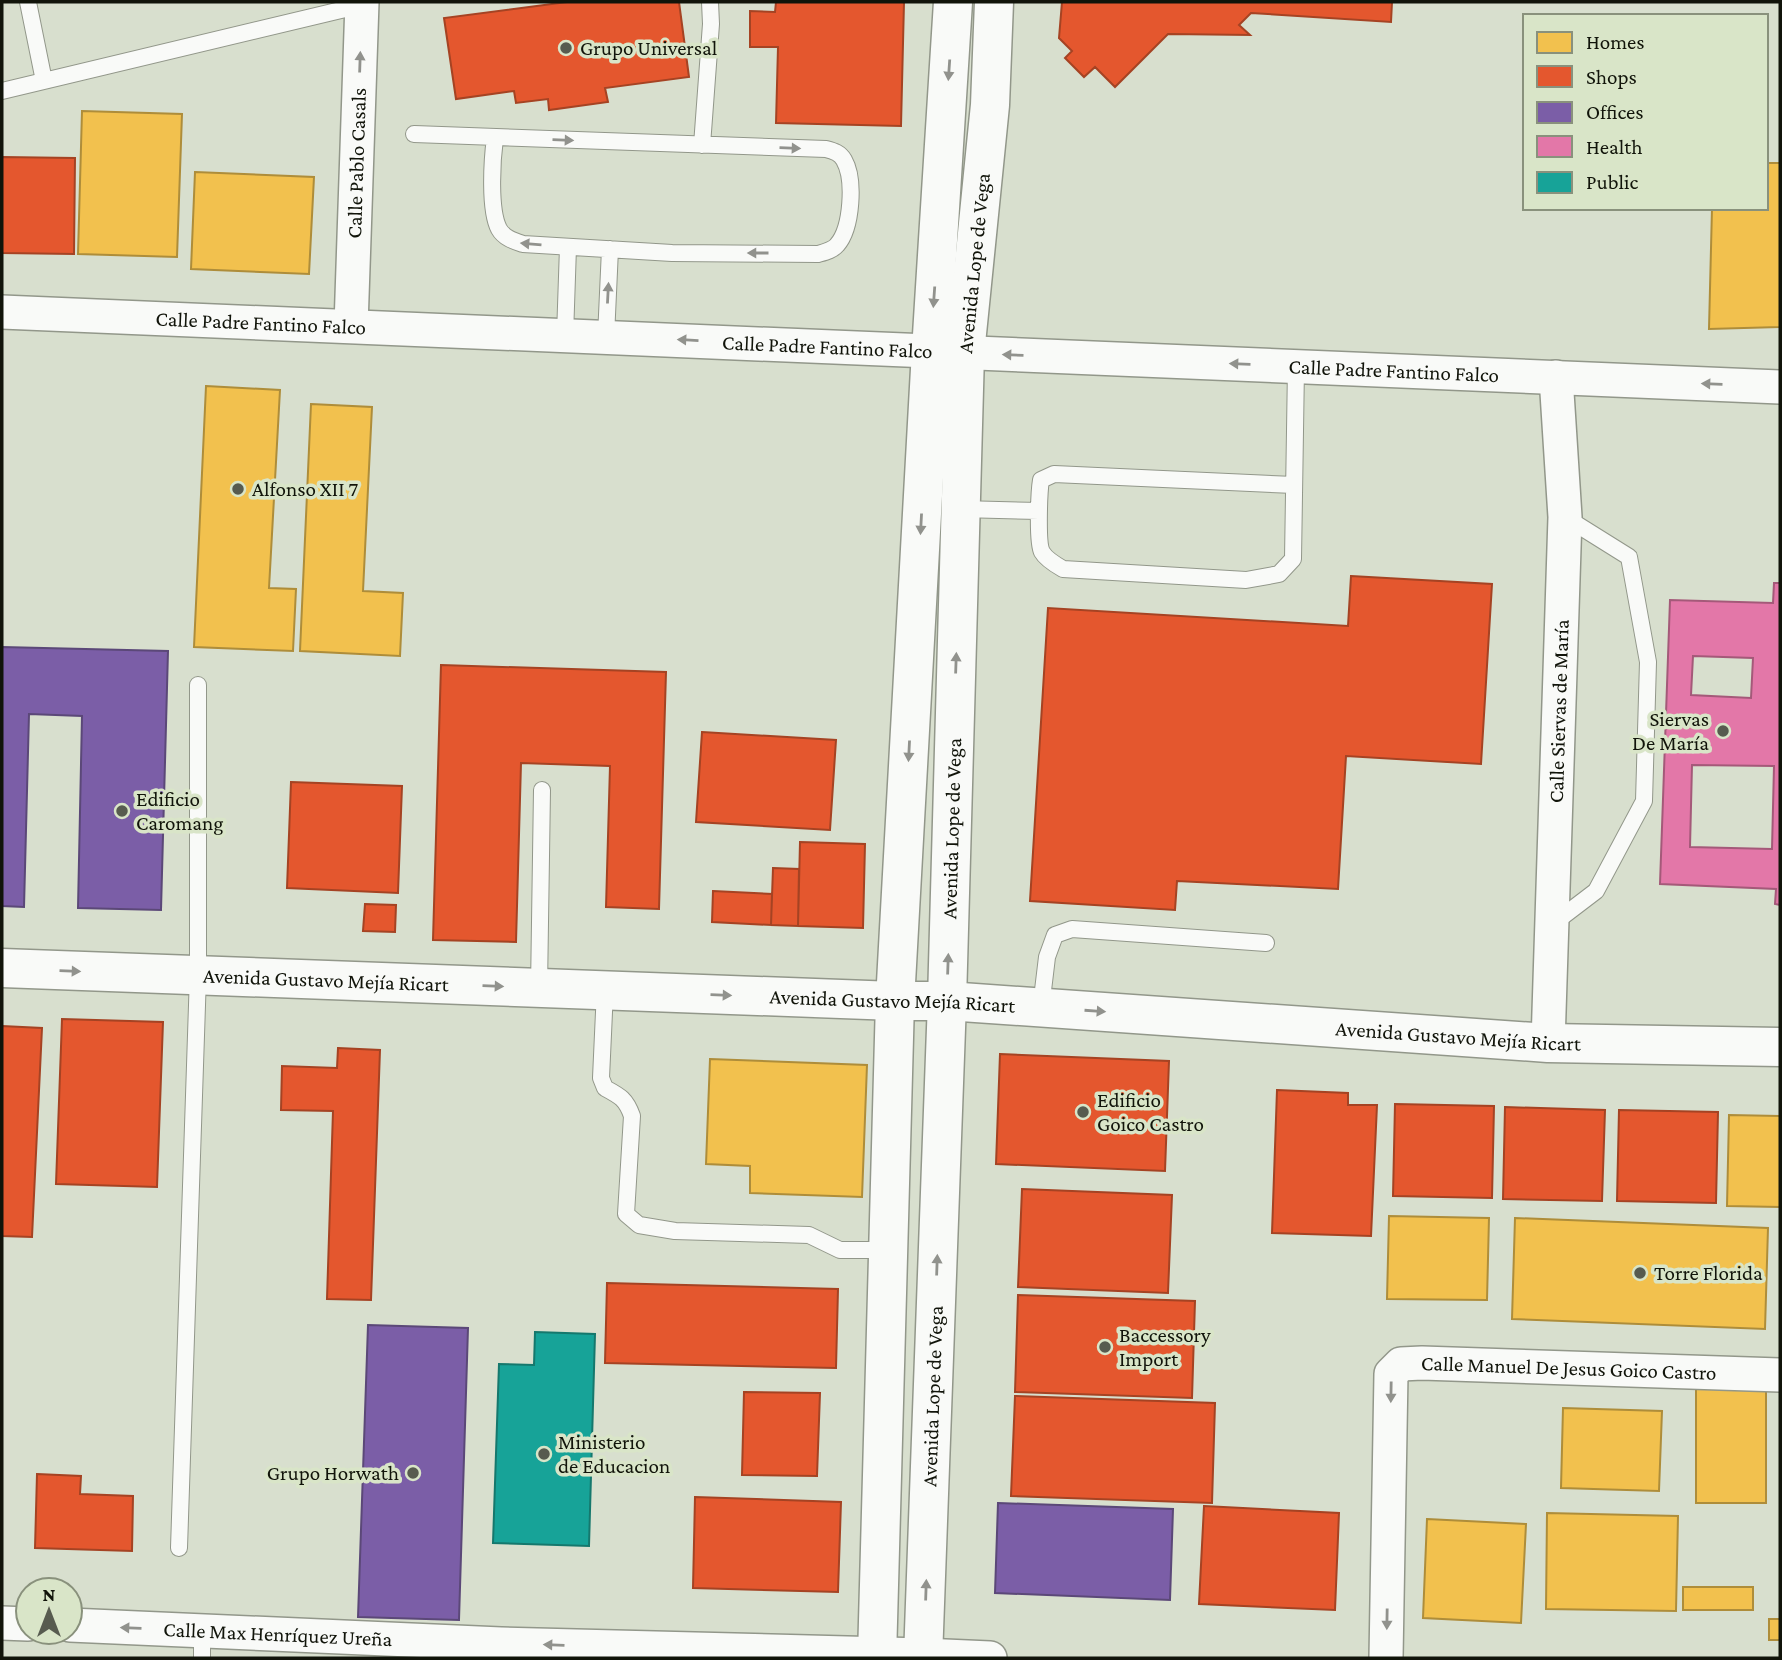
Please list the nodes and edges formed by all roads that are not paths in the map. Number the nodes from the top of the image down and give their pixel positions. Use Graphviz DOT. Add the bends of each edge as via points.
graph roads {
  1 [pos="28,2"];
  2 [pos="710,2"];
  3 [pos="953,2"];
  4 [pos="994,2"];
  5 [pos="362,4"];
  6 [pos="44,81"];
  7 [pos="2,91"];
  8 [pos="414,134"];
  9 [pos="495,138"];
  10 [pos="702,145"];
  11 [pos="568,247"];
  12 [pos="610,249"];
  13 [pos="2,312"];
  14 [pos="351,327"];
  15 [pos="565,336"];
  16 [pos="606,337"];
  17 [pos="948,352"];
  18 [pos="1296,367"];
  19 [pos="1556,377"];
  20 [pos="1780,387"];
  21 [pos="1294,485"];
  22 [pos="960,509"];
  23 [pos="1039,511"];
  24 [pos="1564,517"];
  25 [pos="198,685"];
  26 [pos="542,790"];
  27 [pos="1551,925"];
  28 [pos="1266,943"];
  29 [pos="2,968"];
  30 [pos="198,975"];
  31 [pos="539,988"];
  32 [pos="605,990"];
  33 [pos="894,1001"];
  34 [pos="947,1001"];
  35 [pos="1041,1007"];
  36 [pos="1548,1042"];
  37 [pos="1780,1047"];
  38 [pos="888,1250"];
  39 [pos="1780,1375"];
  40 [pos="179,1548"];
  41 [pos="84,1627"];
  42 [pos="202,1645"];
  43 [pos="877,1656"];
  44 [pos="923,1657"];
  45 [pos="990,1658"];
  46 [pos="1386,1658"];
  1 -- 6 [label="lane"];
  2 -- 10 [label="lane"];
  3 -- 17 [label="main road, Avenida Lope de Vega, one-way"];
  4 -- 17 [label="main road, Avenida Lope de Vega" via="990,105"];
  5 -- 6 [label="lane"];
  14 -- 5 [label="street, Calle Pablo Casals, one-way"];
  6 -- 7 [label="lane"];
  8 -- 9 [label="lane"];
  9 -- 10 [label="lane, one-way"];
  11 -- 9 [label="lane, one-way" via="523,244 500,230 492,170"];
  10 -- 12 [label="lane, one-way" via="838,153 848,172 850,211 838,244 818,254"];
  11 -- 12 [label="lane"];
  11 -- 15 [label="lane"];
  16 -- 12 [label="lane, one-way"];
  13 -- 14 [label="street, Calle Padre Fantino Falco"];
  14 -- 15 [label="street, Calle Padre Fantino Falco"];
  15 -- 16 [label="street, Calle Padre Fantino Falco"];
  17 -- 16 [label="street, Calle Padre Fantino Falco, one-way"];
  18 -- 17 [label="street, Calle Padre Fantino Falco, one-way"];
  17 -- 22 [label="main road, Avenida Lope de Vega"];
  17 -- 33 [label="main road, Avenida Lope de Vega, one-way"];
  18 -- 19 [label="street, Calle Padre Fantino Falco"];
  18 -- 21 [label="lane"];
  20 -- 19 [label="street, Calle Padre Fantino Falco, one-way"];
  19 -- 24 [label="street, Calle Siervas de María"];
  21 -- 23 [label="lane" via="1054,474 1041,480"];
  21 -- 23 [label="lane" via="1293,559 1279,574 1246,580 1063,569 1041,551"];
  22 -- 23 [label="lane"];
  34 -- 22 [label="main road, Avenida Lope de Vega, one-way"];
  24 -- 27 [label="street, Calle Siervas de María"];
  24 -- 27 [label="lane" via="1629,557 1648,662 1644,801 1596,891"];
  25 -- 30 [label="lane"];
  26 -- 31 [label="lane"];
  27 -- 36 [label="street, Calle Siervas de María"];
  28 -- 35 [label="lane" via="1072,929 1055,935 1047,957"];
  29 -- 30 [label="main road, Avenida Gustavo Mejía Ricart, one-way"];
  30 -- 31 [label="main road, Avenida Gustavo Mejía Ricart, one-way"];
  30 -- 40 [label="lane"];
  31 -- 32 [label="main road, Avenida Gustavo Mejía Ricart"];
  32 -- 33 [label="main road, Avenida Gustavo Mejía Ricart, one-way"];
  32 -- 38 [label="lane" via="601,1078 605,1088 628,1105 632,1116 626,1214 639,1225 675,1231 810,1235 840,1250"];
  33 -- 34 [label="main road, Avenida Gustavo Mejía Ricart"];
  33 -- 38 [label="main road, Avenida Lope de Vega"];
  34 -- 35 [label="main road, Avenida Gustavo Mejía Ricart"];
  44 -- 34 [label="main road, Avenida Lope de Vega, one-way"];
  35 -- 36 [label="main road, Avenida Gustavo Mejía Ricart, one-way"];
  36 -- 37 [label="main road, Avenida Gustavo Mejía Ricart"];
  38 -- 43 [label="main road, Avenida Lope de Vega"];
  39 -- 46 [label="street, Calle Manuel De Jesus Goico Castro, one-way" via="1401,1364 1391,1374"];
  42 -- 41 [label="street, Calle Max Henríquez Ureña, one-way"];
  43 -- 42 [label="street, Calle Max Henríquez Ureña, one-way" via="501,1644"];
  43 -- 44 [label="street, Calle Max Henríquez Ureña"];
  44 -- 45 [label="street, Calle Max Henríquez Ureña"];
}
